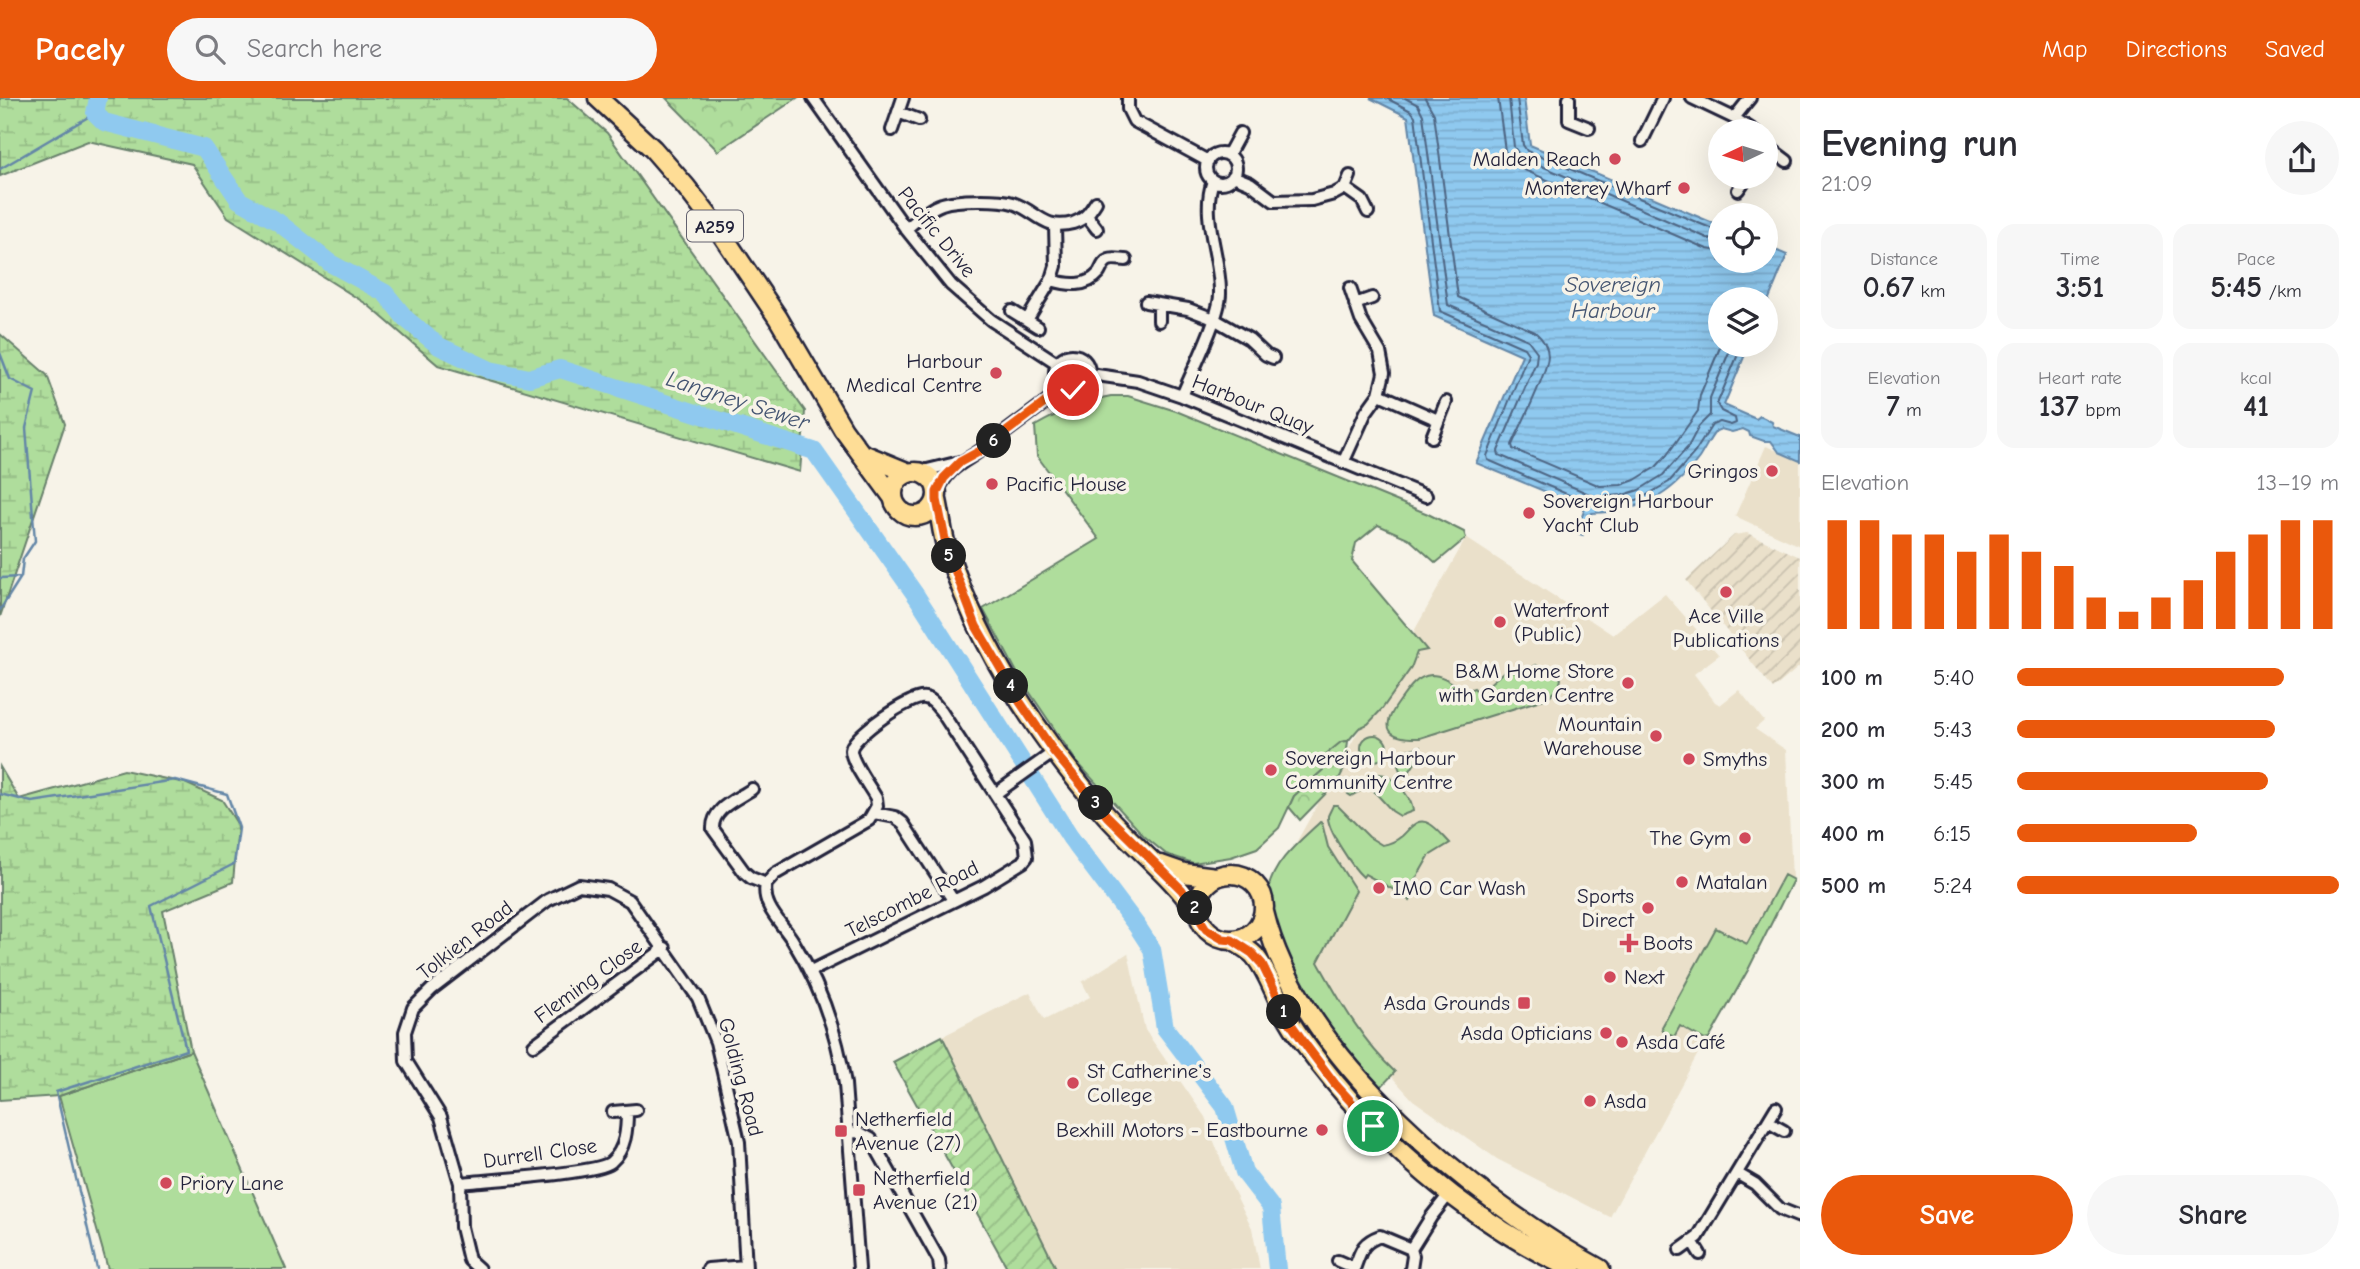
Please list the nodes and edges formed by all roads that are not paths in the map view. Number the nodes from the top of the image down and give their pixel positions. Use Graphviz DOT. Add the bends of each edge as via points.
graph roads {
  1 [pos="598,98"];
  2 [pos="813,98"];
  3 [pos="903,98"];
  4 [pos="1128,98"];
  5 [pos="1569,98"];
  6 [pos="1663,98"];
  7 [pos="1692,98"];
  8 [pos="1750,98"];
  9 [pos="898,112"];
  10 [pos="1734,118"];
  11 [pos="919,120"];
  12 [pos="1589,128"];
  13 [pos="891,130"];
  14 [pos="1240,133"];
  15 [pos="1642,141"];
  16 [pos="1228,155"];
  17 [pos="1778,155"];
  18 [pos="1208,160"];
  19 [pos="1787,161"];
  20 [pos="1233,176"];
  21 [pos="1349,176"];
  22 [pos="1213,181"];
  23 [pos="1345,188"];
  24 [pos="1096,202"];
  25 [pos="1368,212"];
  26 [pos="1087,216"];
  27 [pos="1055,226"];
  28 [pos="906,229"];
  29 [pos="1097,229"];
  30 [pos="1126,260"];
  31 [pos="1051,280"];
  32 [pos="1350,288"];
  33 [pos="1371,298"];
  34 [pos="1146,302"];
  35 [pos="1355,304"];
  36 [pos="1159,305"];
  37 [pos="1012,311"];
  38 [pos="1214,319"];
  39 [pos="1027,320"];
  40 [pos="1159,321"];
  41 [pos="1038,327"];
  42 [pos="1261,350"];
  43 [pos="1273,358"];
  44 [pos="1252,359"];
  45 [pos="1057,363"];
  46 [pos="1090,374"];
  47 [pos="1062,386"];
  48 [pos="1379,394"];
  49 [pos="1182,396"];
  50 [pos="1446,402"];
  51 [pos="1438,420"];
  52 [pos="1432,437"];
  53 [pos="863,454"];
  54 [pos="960,462"];
  55 [pos="1343,463"];
  56 [pos="914,472"];
  57 [pos="1396,485"];
  58 [pos="892,496"];
  59 [pos="937,496"];
  60 [pos="1392,496"];
  61 [pos="1426,496"];
  62 [pos="912,517"];
  63 [pos="947,549"];
  64 [pos="1054,752"];
  65 [pos="752,789"];
  66 [pos="995,793"];
  67 [pos="874,813"];
  68 [pos="1158,864"];
  69 [pos="1216,877"];
  70 [pos="766,884"];
  71 [pos="607,888"];
  72 [pos="953,900"];
  73 [pos="1264,912"];
  74 [pos="1199,915"];
  75 [pos="1232,940"];
  76 [pos="665,948"];
  77 [pos="811,971"];
  78 [pos="534,1045"];
  79 [pos="1776,1108"];
  80 [pos="613,1112"];
  81 [pos="1768,1122"];
  82 [pos="1784,1131"];
  83 [pos="849,1133"];
  84 [pos="1738,1174"];
  85 [pos="460,1183"];
  86 [pos="1450,1194"];
  87 [pos="1800,1217"];
  88 [pos="1692,1241"];
  89 [pos="1411,1249"];
  90 [pos="1680,1250"];
  91 [pos="1700,1254"];
  92 [pos="1338,1261"];
  93 [pos="745,1267"];
  94 [pos="1354,1268"];
  95 [pos="478,1269"];
  96 [pos="708,1269"];
  97 [pos="859,1269"];
  98 [pos="940,1269"];
  99 [pos="1411,1269"];
  100 [pos="1572,1269"];
  101 [pos="1600,1269"];
  1 -- 53 [label="main road, A259" via="653,149 719,230"];
  2 -- 28 [label="street, Pacific Drive"];
  3 -- 9 [label="street"];
  4 -- 18 [label="street" via="1134,121"];
  5 -- 12 [label="street" via="1569,120"];
  6 -- 15 [label="street"];
  7 -- 10 [label="street"];
  8 -- 10 [label="street"];
  9 -- 11 [label="street"];
  9 -- 13 [label="street"];
  14 -- 16 [label="street"];
  16 -- 18 [label="street" via="1217,154"];
  16 -- 20 [label="street" via="1235,164"];
  17 -- 19 [label="street"];
  18 -- 22 [label="street" via="1206,173"];
  20 -- 22 [label="street" via="1225,183"];
  20 -- 23 [label="street" via="1274,201 1312,200"];
  21 -- 23 [label="street"];
  22 -- 38 [label="street" via="1208,200 1220,296"];
  23 -- 25 [label="street" via="1362,200"];
  24 -- 26 [label="street"];
  26 -- 27 [label="street"];
  26 -- 29 [label="street"];
  27 -- 28 [label="street" via="1009,202 963,201 939,205"];
  27 -- 31 [label="street" via="1056,266"];
  28 -- 45 [label="street, Pacific Drive" via="960,293 991,320"];
  30 -- 31 [label="street" via="1110,259 1098,274 1082,283"];
  31 -- 39 [label="street"];
  32 -- 35 [label="street"];
  33 -- 35 [label="street"];
  34 -- 36 [label="street"];
  35 -- 48 [label="street" via="1382,358"];
  36 -- 38 [label="street"];
  36 -- 40 [label="street"];
  37 -- 39 [label="street"];
  38 -- 42 [label="street"];
  38 -- 49 [label="street"];
  39 -- 41 [label="street"];
  42 -- 43 [label="street"];
  42 -- 44 [label="street"];
  45 -- 46 [label="street" via="1070,355 1080,357"];
  45 -- 47 [label="street" via="1055,376"];
  46 -- 47 [label="street" via="1079,389"];
  46 -- 49 [label="street, Harbour Quay" via="1139,381"];
  47 -- 54 [label="street" via="982,450"];
  48 -- 51 [label="street"];
  48 -- 55 [label="street" via="1366,411"];
  49 -- 55 [label="street, Harbour Quay"];
  50 -- 51 [label="street"];
  51 -- 52 [label="street"];
  53 -- 56 [label="main road"];
  53 -- 58 [label="main road, A259"];
  54 -- 56 [label="street"];
  54 -- 59 [label="street" via="944,478"];
  55 -- 57 [label="street, Harbour Quay"];
  56 -- 58 [label="main road" via="897,481"];
  56 -- 59 [label="main road" via="931,479"];
  57 -- 60 [label="street"];
  57 -- 61 [label="street, Harbour Quay"];
  58 -- 62 [label="main road" via="899,510"];
  59 -- 62 [label="main road" via="930,511"];
  59 -- 63 [label="main road"];
  62 -- 63 [label="main road"];
  63 -- 64 [label="main road" via="976,626"];
  64 -- 66 [label="street"];
  64 -- 68 [label="main road" via="1107,816"];
  65 -- 70 [label="street" via="717,813 713,830 745,873"];
  66 -- 67 [label="street" via="941,711 923,697 860,734 851,748 876,798"];
  66 -- 72 [label="street, Telscombe Road" via="1025,840 1027,857"];
  67 -- 70 [label="street"];
  67 -- 72 [label="street" via="903,822"];
  68 -- 69 [label="main road"];
  68 -- 74 [label="main road"];
  69 -- 73 [label="main road" via="1232,874 1249,879 1260,892"];
  69 -- 74 [label="main road" via="1201,893"];
  70 -- 77 [label="street" via="768,905"];
  71 -- 76 [label="street, Golding Road" via="631,901"];
  71 -- 85 [label="street, Tolkien Road" via="579,885 548,900 413,1008 405,1031 406,1061 442,1117"];
  72 -- 77 [label="street, Telscombe Road"];
  73 -- 75 [label="main road" via="1252,933"];
  73 -- 101 [label="main road" via="1274,947 1301,1000 1332,1047 1392,1113 1465,1178"];
  74 -- 75 [label="main road" via="1206,929"];
  75 -- 86 [label="main road" via="1262,964 1291,1024 1335,1084 1369,1123"];
  76 -- 78 [label="street, Fleming Close"];
  76 -- 93 [label="street, Golding Road" via="698,998 716,1042 740,1142"];
  77 -- 83 [label="street" via="840,1055"];
  79 -- 81 [label="street"];
  80 -- 85 [label="street, Durrell Close" via="631,1111 622,1148 610,1163 588,1171"];
  81 -- 82 [label="street"];
  81 -- 84 [label="street"];
  83 -- 97 [label="street"];
  83 -- 98 [label="street" via="871,1139"];
  84 -- 87 [label="street" via="1780,1209"];
  84 -- 88 [label="street"];
  85 -- 95 [label="street, Tolkien Road" via="461,1227 469,1260"];
  86 -- 89 [label="street"];
  86 -- 100 [label="main road" via="1506,1234"];
  88 -- 90 [label="street"];
  88 -- 91 [label="street"];
  89 -- 94 [label="street" via="1380,1236 1367,1241"];
  89 -- 99 [label="street"];
  92 -- 94 [label="street"];
  93 -- 96 [label="street"];
}
